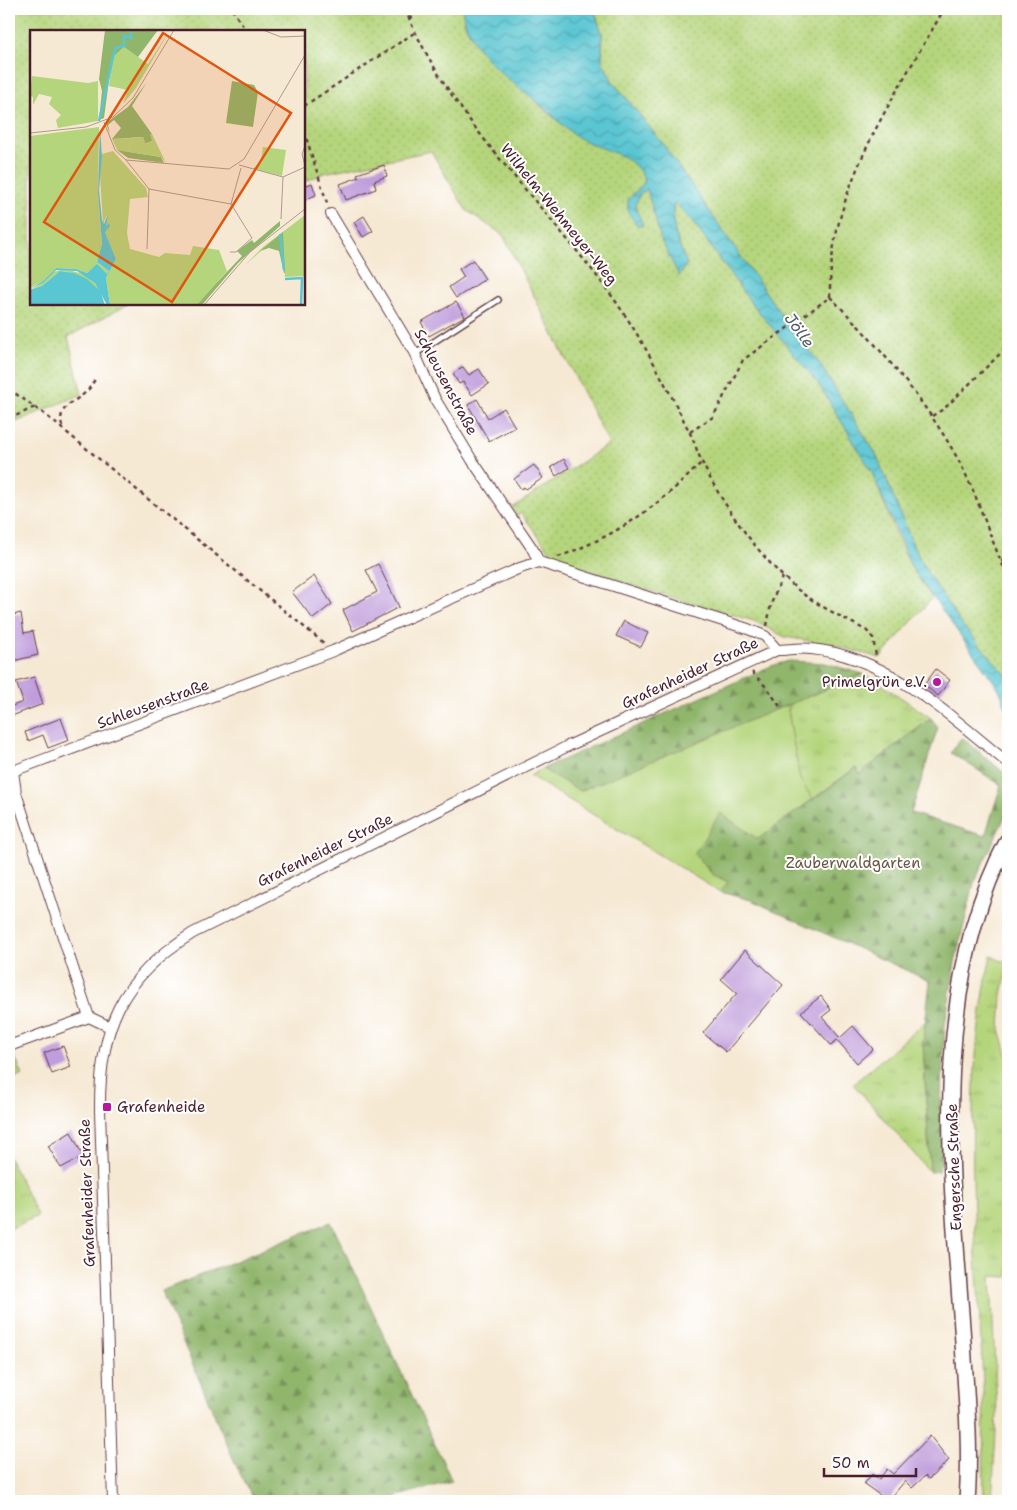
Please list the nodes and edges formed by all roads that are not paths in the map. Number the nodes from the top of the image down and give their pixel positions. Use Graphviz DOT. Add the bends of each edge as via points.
graph roads {
  1 [pos="331,214"];
  2 [pos="498,300"];
  3 [pos="415,354"];
  4 [pos="539,562"];
  5 [pos="777,650"];
  6 [pos="1008,763"];
  7 [pos="11,771"];
  8 [pos="1008,840"];
  9 [pos="89,1017"];
  10 [pos="110,1027"];
  11 [pos="9,1046"];
  12 [pos="113,1501"];
  13 [pos="967,1501"];
  1 -- 3 [label="street, Schleusenstraße"];
  2 -- 3 [label="lane"];
  3 -- 4 [label="street, Schleusenstraße" via="435,399"];
  4 -- 5 [label="street" via="748,629 765,636"];
  4 -- 7 [label="street, Schleusenstraße" via="333,651"];
  5 -- 6 [label="street, Grafenheider Straße" via="811,648 876,667 929,701"];
  5 -- 10 [label="street, Grafenheider Straße" via="559,751 192,933 151,962 123,1001"];
  7 -- 9 [label="street, Schleusenstraße"];
  8 -- 13 [label="main road, Engersche Straße" via="978,912 964,965 955,1031 952,1179 968,1424"];
  9 -- 10 [label="street"];
  9 -- 11 [label="street"];
  10 -- 12 [label="street, Grafenheider Straße" via="100,1069 100,1111"];
}
